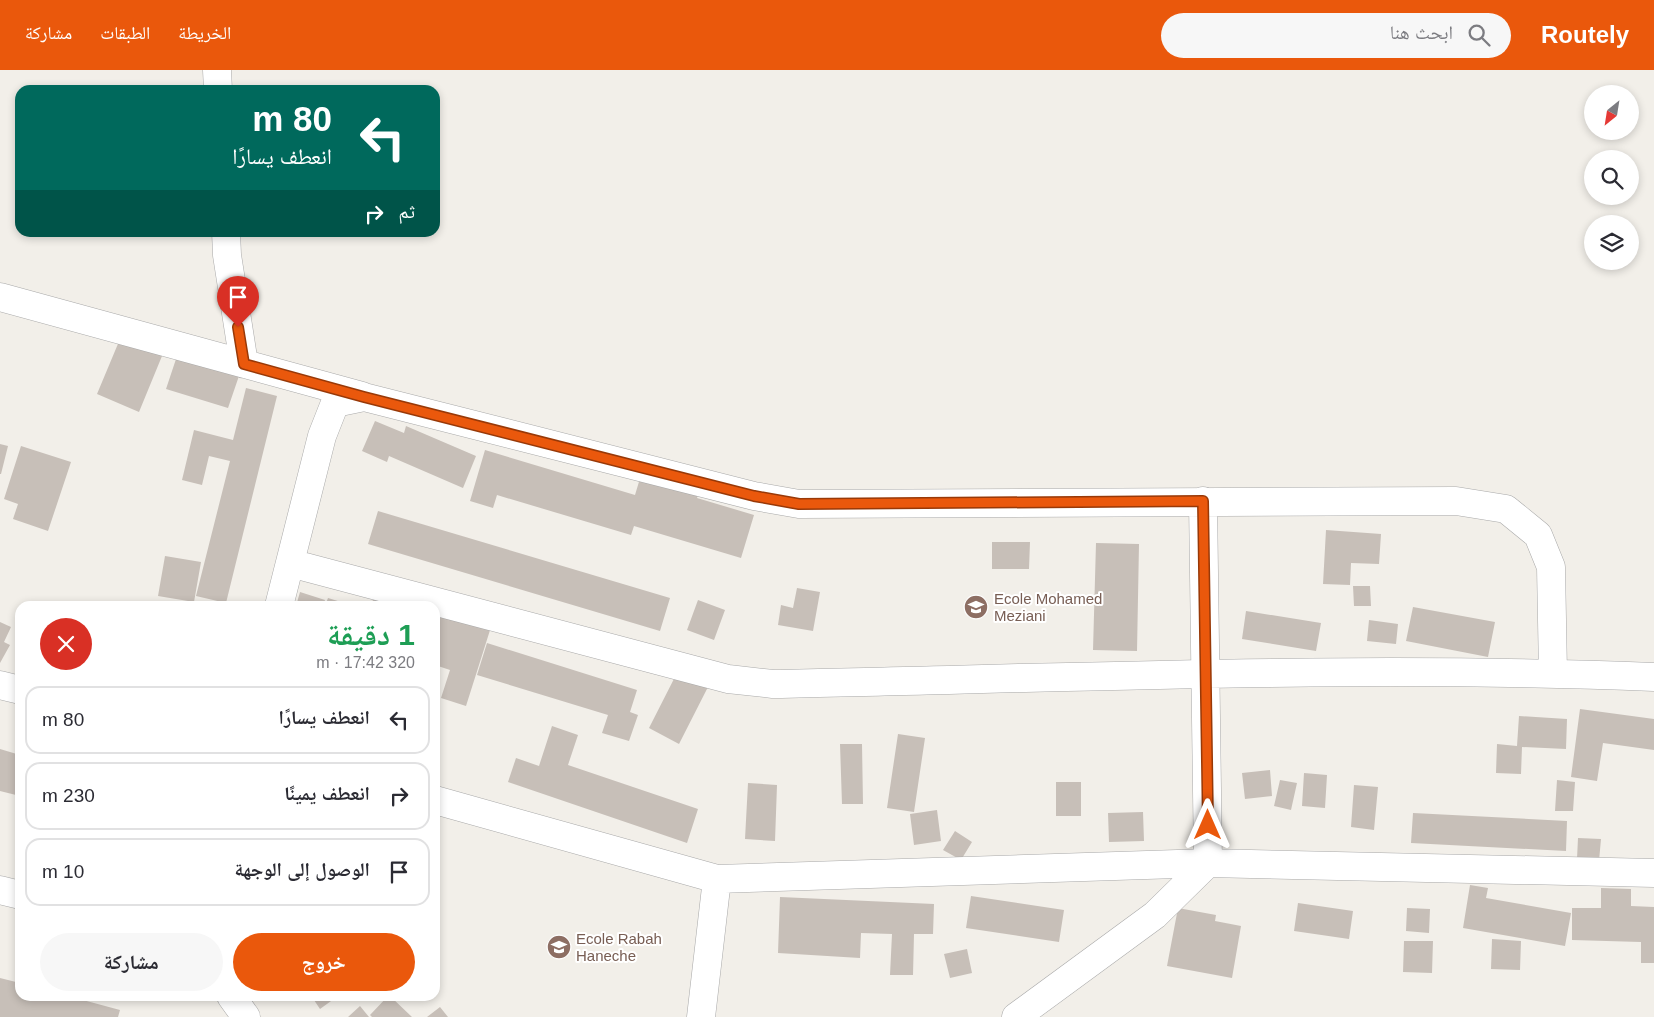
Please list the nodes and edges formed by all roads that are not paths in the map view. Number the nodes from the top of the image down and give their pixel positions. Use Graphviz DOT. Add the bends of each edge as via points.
graph roads {
  1 [pos="217,70"];
  2 [pos="218,85"];
  3 [pos="226,237"];
  4 [pos="0,296"];
  5 [pos="244,364"];
  6 [pos="364,397"];
  7 [pos="1203,501"];
  8 [pos="290,563"];
  9 [pos="280,601"];
  10 [pos="435,601"];
  11 [pos="440,602"];
  12 [pos="1554,673"];
  13 [pos="1206,674"];
  14 [pos="1654,677"];
  15 [pos="0,685"];
  16 [pos="15,689"];
  17 [pos="440,801"];
  18 [pos="1208,863"];
  19 [pos="1654,873"];
  20 [pos="717,879"];
  21 [pos="0,890"];
  22 [pos="15,894"];
  23 [pos="235,1001"];
  24 [pos="246,1017"];
  25 [pos="701,1017"];
  26 [pos="1016,1017"];
  1 -- 2 [label="street"];
  3 -- 5 [label="street"];
  4 -- 5 [label="street"];
  5 -- 6 [label="street"];
  6 -- 7 [label="street" via="754,496 799,504"];
  6 -- 8 [label="street" via="335,403 322,436"];
  7 -- 12 [label="street" via="1456,501 1506,509 1538,535 1551,567"];
  7 -- 13 [label="street"];
  8 -- 9 [label="street"];
  8 -- 10 [label="street"];
  11 -- 13 [label="street" via="737,680 773,684"];
  12 -- 13 [label="street"];
  12 -- 14 [label="street"];
  13 -- 18 [label="street"];
  15 -- 16 [label="street"];
  17 -- 20 [label="street"];
  18 -- 19 [label="street"];
  18 -- 20 [label="street"];
  18 -- 26 [label="street" via="1155,915"];
  20 -- 25 [label="street"];
  21 -- 22 [label="street"];
  23 -- 24 [label="street"];
}
